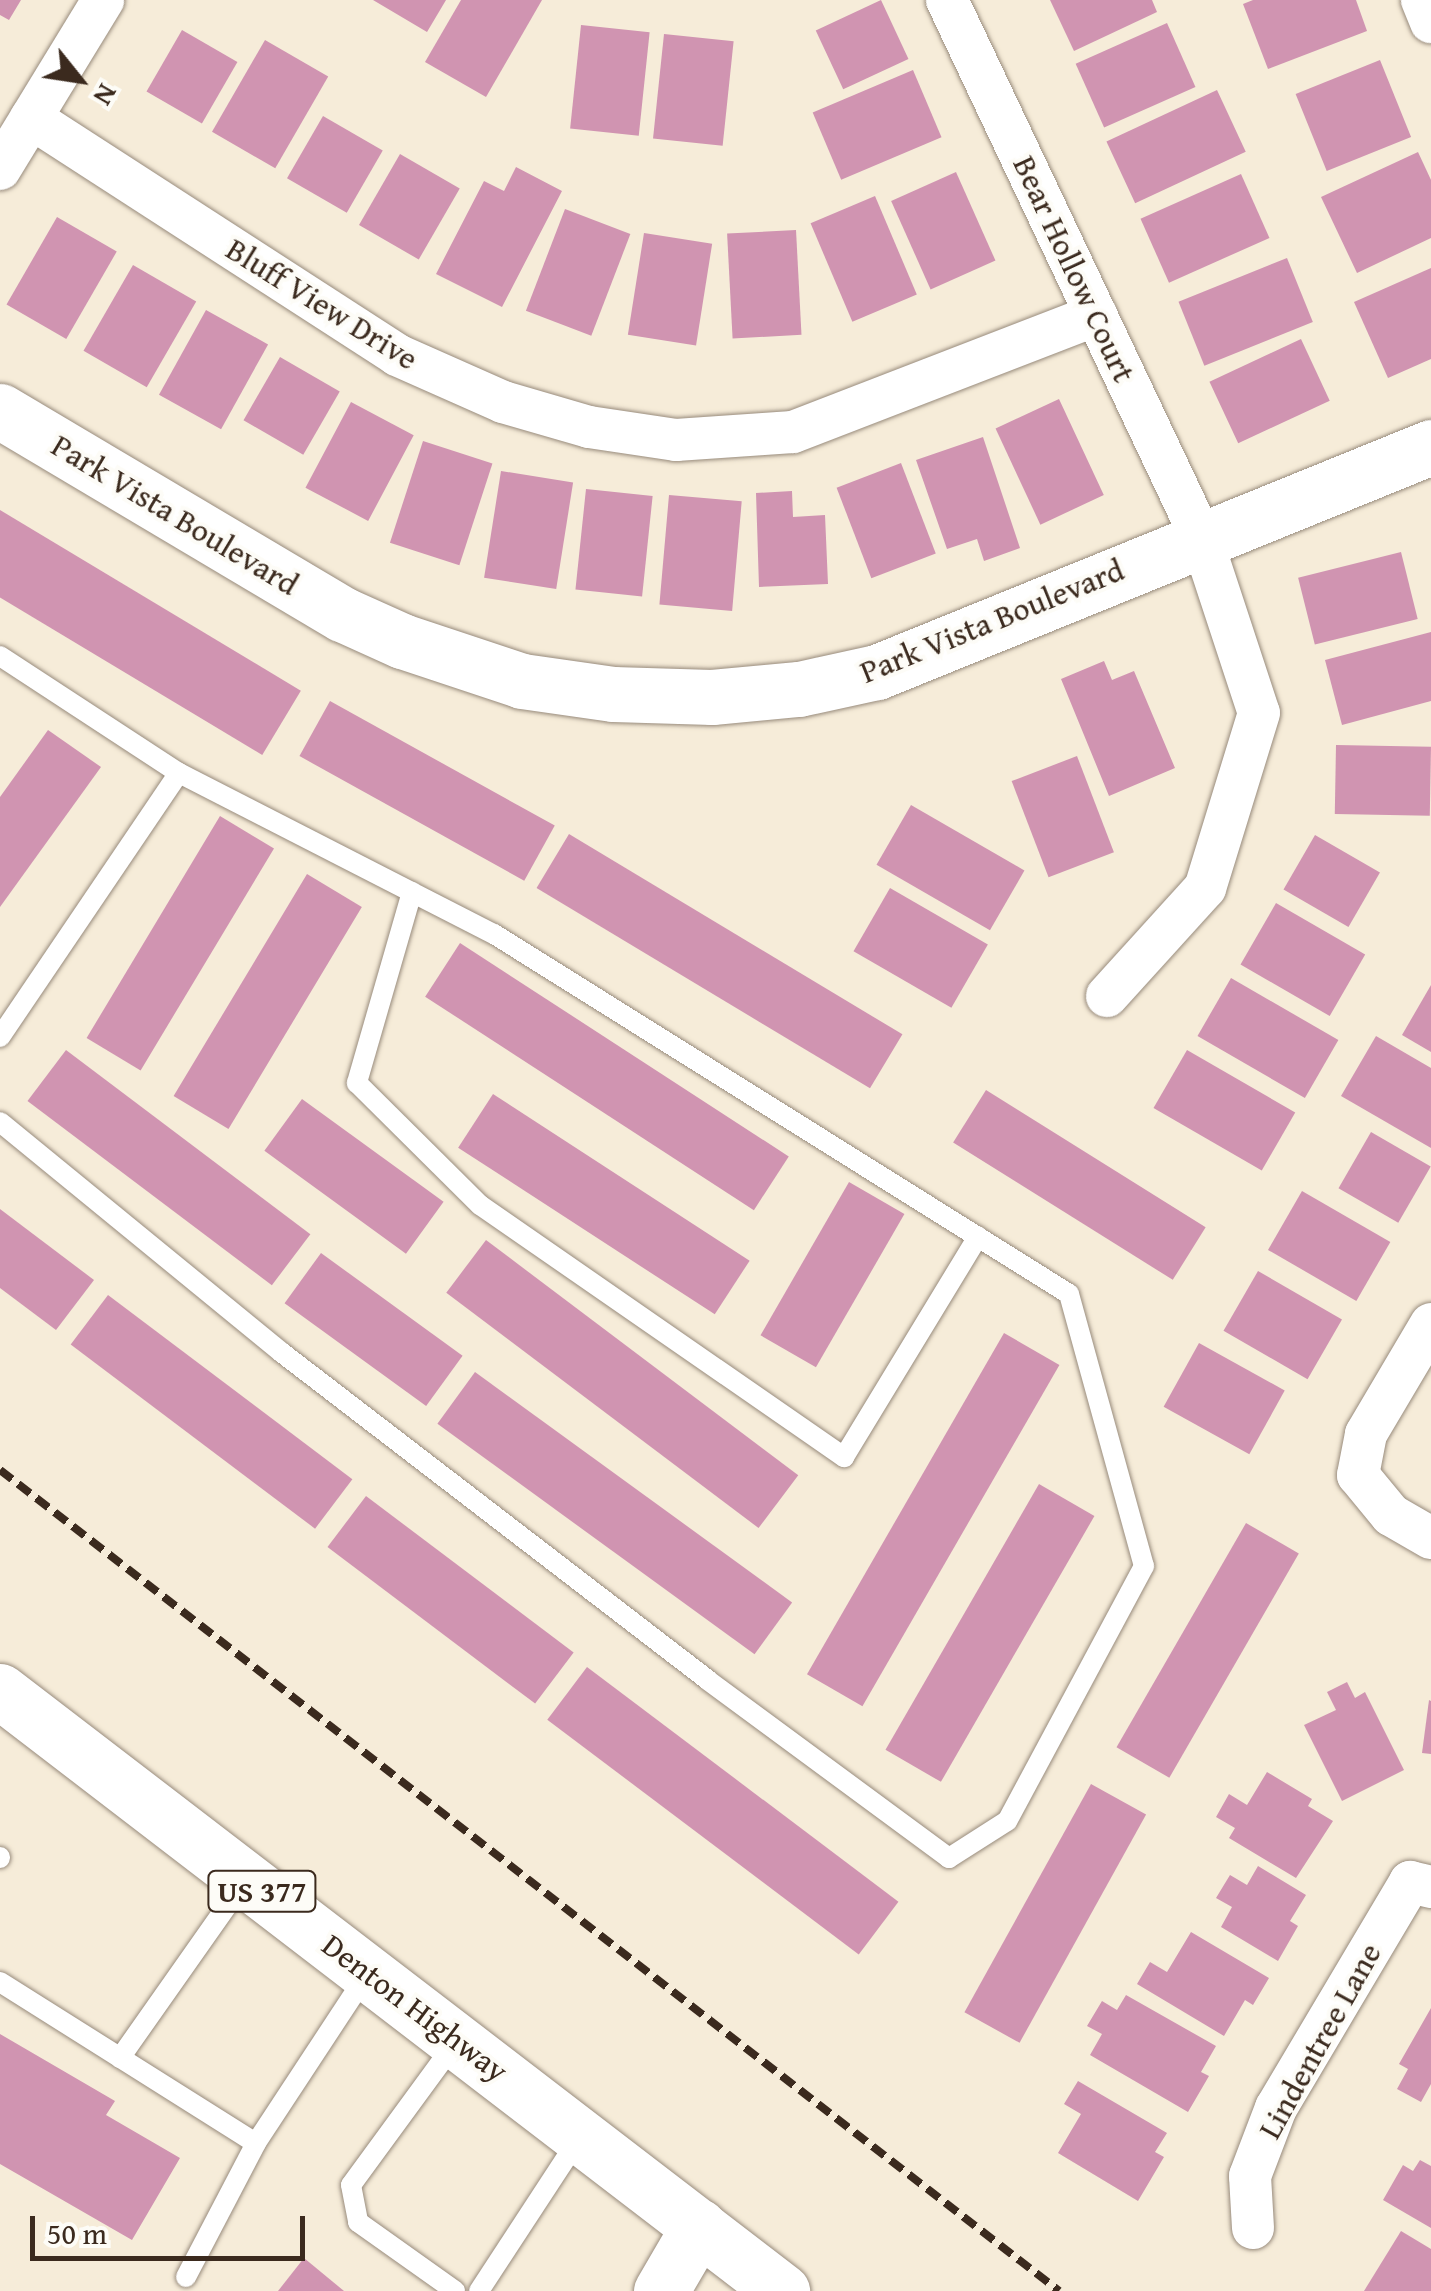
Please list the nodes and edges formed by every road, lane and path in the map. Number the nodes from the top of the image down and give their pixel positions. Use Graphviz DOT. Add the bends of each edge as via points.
graph roads {
  1 [pos="103,0"];
  2 [pos="947,0"];
  3 [pos="1422,0"];
  4 [pos="1431,22"];
  5 [pos="31,118"];
  6 [pos="0,168"];
  7 [pos="1096,315"];
  8 [pos="0,411"];
  9 [pos="1431,447"];
  10 [pos="1201,537"];
  11 [pos="0,656"];
  12 [pos="178,773"];
  13 [pos="412,892"];
  14 [pos="1107,996"];
  15 [pos="0,1037"];
  16 [pos="0,1122"];
  17 [pos="978,1237"];
  18 [pos="1431,1324"];
  19 [pos="1431,1538"];
  20 [pos="0,1690"];
  21 [pos="246,1878"];
  22 [pos="1431,1887"];
  23 [pos="368,1972"];
  24 [pos="0,1982"];
  25 [pos="457,2040"];
  26 [pos="120,2058"];
  27 [pos="581,2136"];
  28 [pos="256,2143"];
  29 [pos="699,2226"];
  30 [pos="1253,2228"];
  31 [pos="186,2277"];
  32 [pos="455,2291"];
  33 [pos="478,2291"];
  34 [pos="661,2291"];
  35 [pos="782,2291"];
  1 -- 5 [label="street"];
  2 -- 7 [label="street, Bear Hollow Court"];
  3 -- 4 [label="street"];
  5 -- 6 [label="street"];
  5 -- 7 [label="street, Bluff View Drive" via="397,355 504,402 590,427 676,440 793,432"];
  7 -- 10 [label="street, Bear Hollow Court"];
  8 -- 10 [label="street, Park Vista Boulevard" via="342,614 522,682 613,694 712,697 799,689 877,672"];
  9 -- 10 [label="street, Park Vista Boulevard"];
  10 -- 14 [label="street, Bear Hollow Court" via="1258,713 1205,888"];
  11 -- 12 [label="lane"];
  12 -- 13 [label="lane"];
  12 -- 15 [label="lane"];
  13 -- 17 [label="lane" via="494,934"];
  13 -- 17 [label="lane" via="357,1083 480,1205 844,1457"];
  16 -- 17 [label="lane" via="281,1352 949,1858 1007,1821 1144,1566 1069,1294"];
  18 -- 19 [label="street" via="1366,1434 1358,1476 1391,1515"];
  20 -- 21 [label="street, Denton Highway / US 377"];
  21 -- 23 [label="street, Denton Highway / US 377"];
  21 -- 26 [label="lane"];
  22 -- 30 [label="street, Lindentree Lane" via="1410,1882 1276,2108 1250,2176"];
  23 -- 25 [label="street, Denton Highway / US 377"];
  23 -- 28 [label="lane"];
  24 -- 26 [label="lane"];
  25 -- 27 [label="street, Denton Highway / US 377"];
  25 -- 32 [label="lane" via="351,2185 358,2222"];
  26 -- 28 [label="lane"];
  27 -- 29 [label="street, Denton Highway / US 377"];
  27 -- 33 [label="lane"];
  28 -- 31 [label="lane"];
  29 -- 34 [label="street"];
  29 -- 35 [label="street, Denton Highway / US 377"];
}
